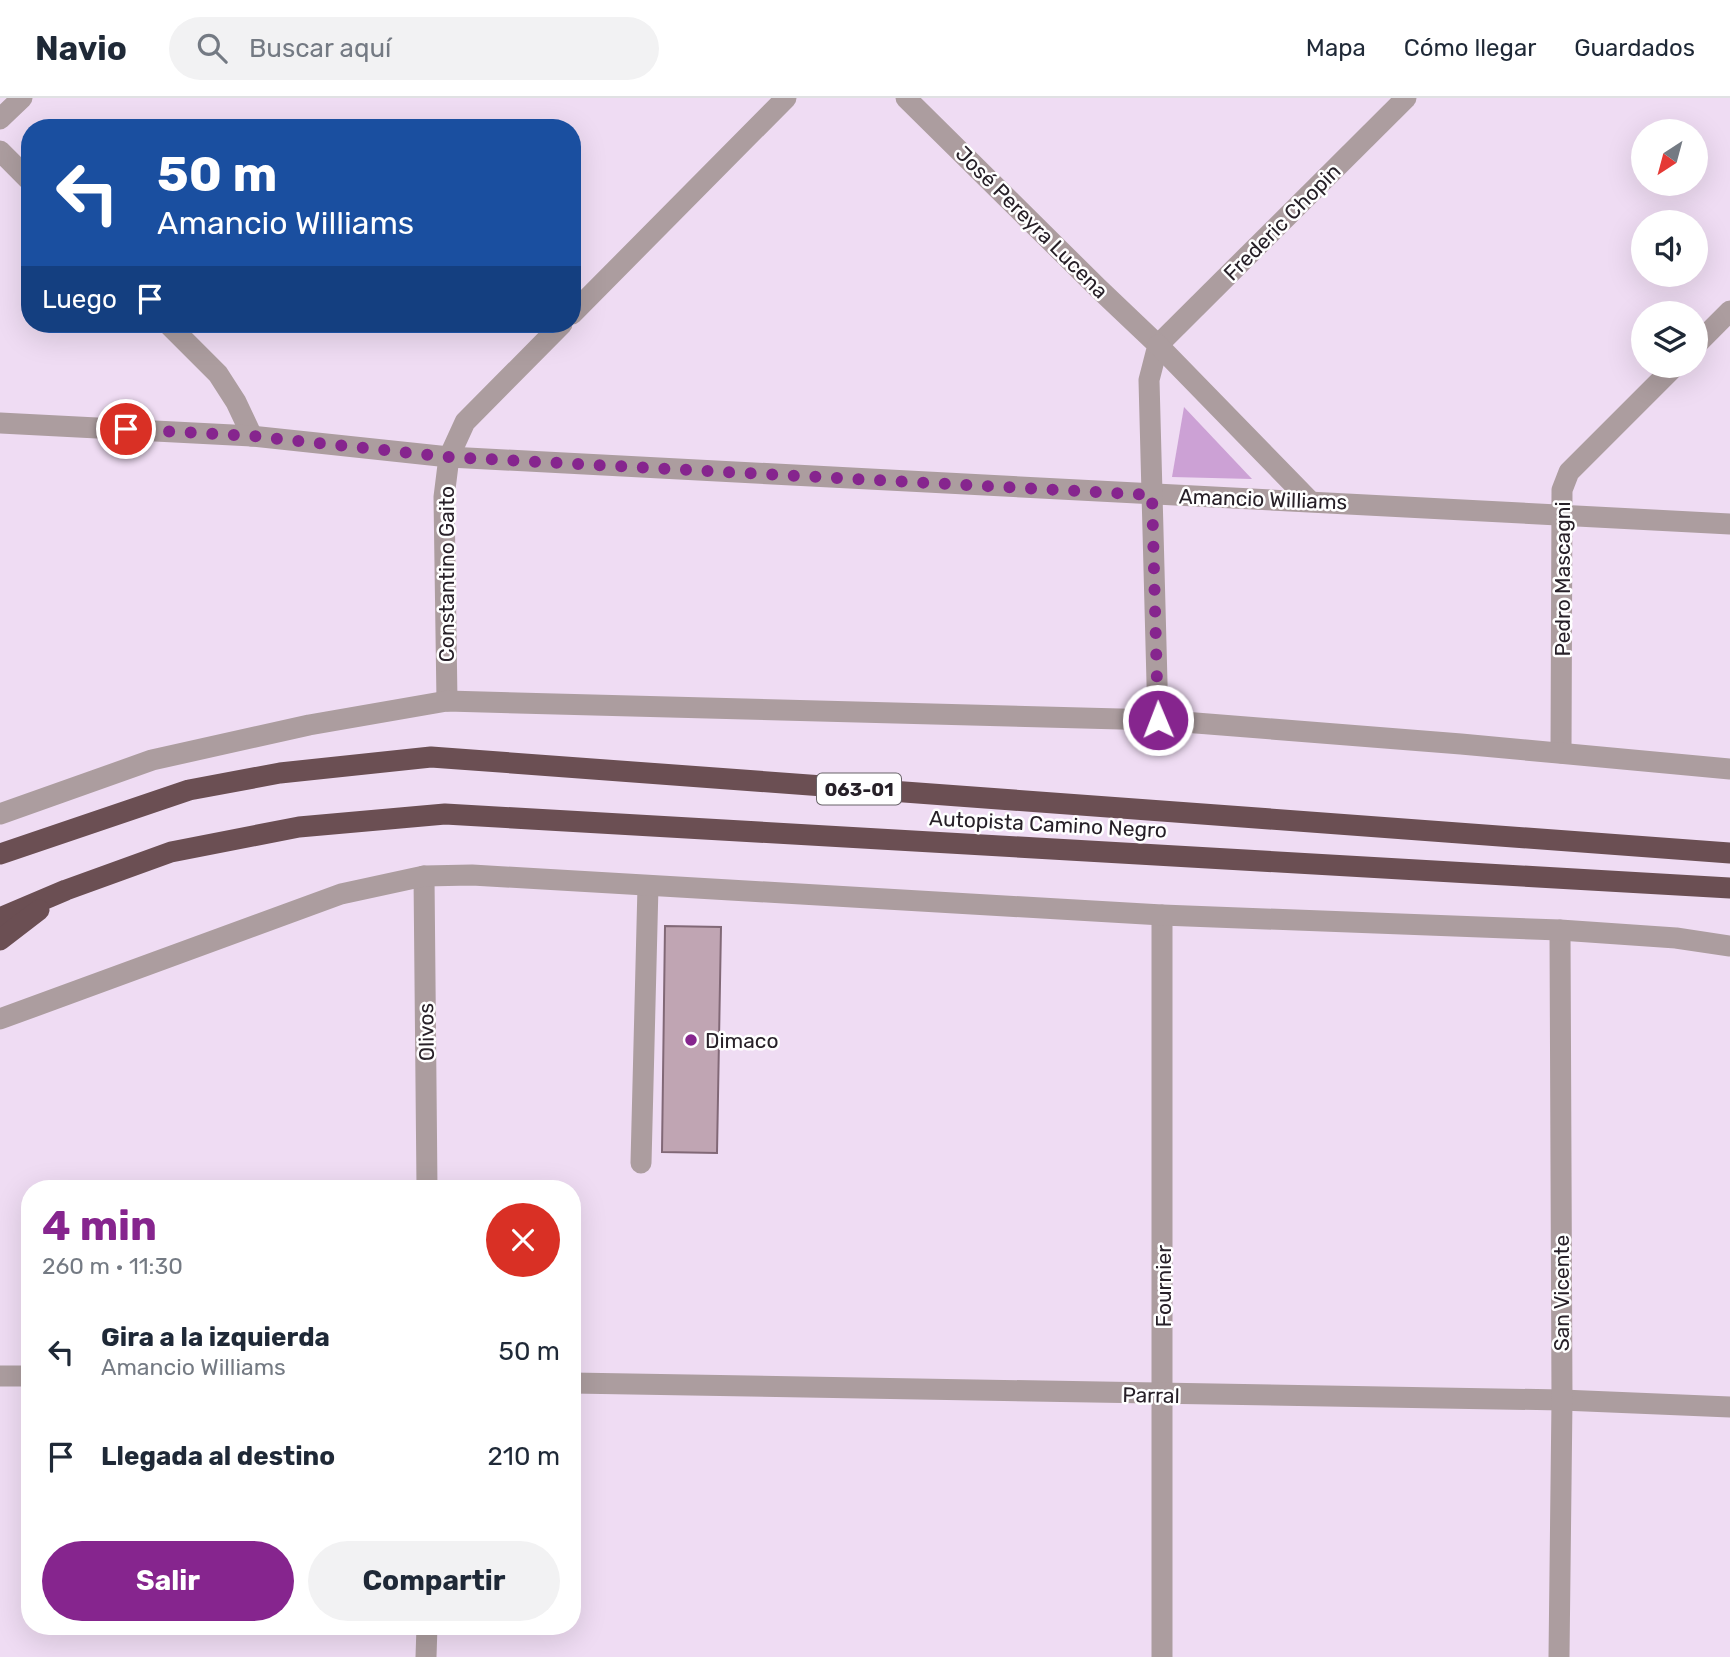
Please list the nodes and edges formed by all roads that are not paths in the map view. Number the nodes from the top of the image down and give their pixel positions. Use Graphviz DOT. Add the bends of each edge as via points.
graph roads {
  1 [pos="22,98"];
  2 [pos="786,98"];
  3 [pos="906,98"];
  4 [pos="1406,98"];
  5 [pos="0,120"];
  6 [pos="0,151"];
  7 [pos="21,172"];
  8 [pos="581,305"];
  9 [pos="1730,311"];
  10 [pos="178,333"];
  11 [pos="553,333"];
  12 [pos="1708,333"];
  13 [pos="1158,345"];
  14 [pos="1663,378"];
  15 [pos="0,423"];
  16 [pos="252,436"];
  17 [pos="449,457"];
  18 [pos="1152,495"];
  19 [pos="1310,501"];
  20 [pos="1563,514"];
  21 [pos="1730,524"];
  22 [pos="447,701"];
  23 [pos="1158,720"];
  24 [pos="1561,753"];
  25 [pos="1730,769"];
  26 [pos="0,814"];
  27 [pos="1730,853"];
  28 [pos="0,854"];
  29 [pos="424,876"];
  30 [pos="648,886"];
  31 [pos="1730,888"];
  32 [pos="66,890"];
  33 [pos="1161,915"];
  34 [pos="0,918"];
  35 [pos="1560,930"];
  36 [pos="0,940"];
  37 [pos="1730,946"];
  38 [pos="0,1019"];
  39 [pos="641,1163"];
  40 [pos="427,1180"];
  41 [pos="0,1376"];
  42 [pos="21,1376"];
  43 [pos="581,1383"];
  44 [pos="1163,1395"];
  45 [pos="1562,1400"];
  46 [pos="1730,1406"];
  47 [pos="426,1635"];
  48 [pos="426,1657"];
  49 [pos="1162,1657"];
  50 [pos="1559,1657"];
  1 -- 5 [label="street"];
  2 -- 8 [label="street"];
  3 -- 13 [label="street, José Pereyra Lucena"];
  4 -- 13 [label="street, Frederic Chopin"];
  6 -- 7 [label="street"];
  9 -- 12 [label="street"];
  10 -- 16 [label="street" via="218,374"];
  11 -- 17 [label="street, Constantino Gaito" via="465,422"];
  13 -- 18 [label="street" via="1149,380"];
  13 -- 19 [label="street, José Pereyra Lucena"];
  14 -- 20 [label="street, Pedro Mascagni" via="1569,472 1562,490"];
  15 -- 16 [label="street, Amancio Williams"];
  16 -- 17 [label="street, Amancio Williams"];
  17 -- 18 [label="street, Amancio Williams"];
  17 -- 22 [label="street, Constantino Gaito" via="444,496"];
  18 -- 19 [label="street, Amancio Williams"];
  18 -- 23 [label="street"];
  19 -- 20 [label="street, Amancio Williams"];
  20 -- 21 [label="street, Amancio Williams"];
  20 -- 24 [label="street, Pedro Mascagni"];
  22 -- 23 [label="street"];
  22 -- 26 [label="street" via="309,725 152,760"];
  23 -- 24 [label="street"];
  24 -- 25 [label="street"];
  27 -- 28 [label="highway, Autopista Camino Negro / 063-01" via="431,757 280,773 189,790"];
  29 -- 30 [label="street"];
  29 -- 38 [label="street" via="341,894"];
  29 -- 40 [label="street, Olivos"];
  30 -- 33 [label="street"];
  30 -- 39 [label="street"];
  31 -- 32 [label="highway, Autopista Camino Negro / 063-01" via="445,814 299,827 171,852"];
  32 -- 34 [label="highway, Autopista Camino Negro / 063-01"];
  32 -- 36 [label="highway"];
  33 -- 35 [label="street"];
  33 -- 44 [label="street, Fournier"];
  35 -- 37 [label="street"];
  35 -- 45 [label="street, San Vicente"];
  41 -- 42 [label="street"];
  43 -- 44 [label="street, Parral"];
  44 -- 45 [label="street, Parral"];
  44 -- 49 [label="street, Fournier"];
  45 -- 46 [label="street, Parral"];
  45 -- 50 [label="street, San Vicente"];
  47 -- 48 [label="street"];
}
